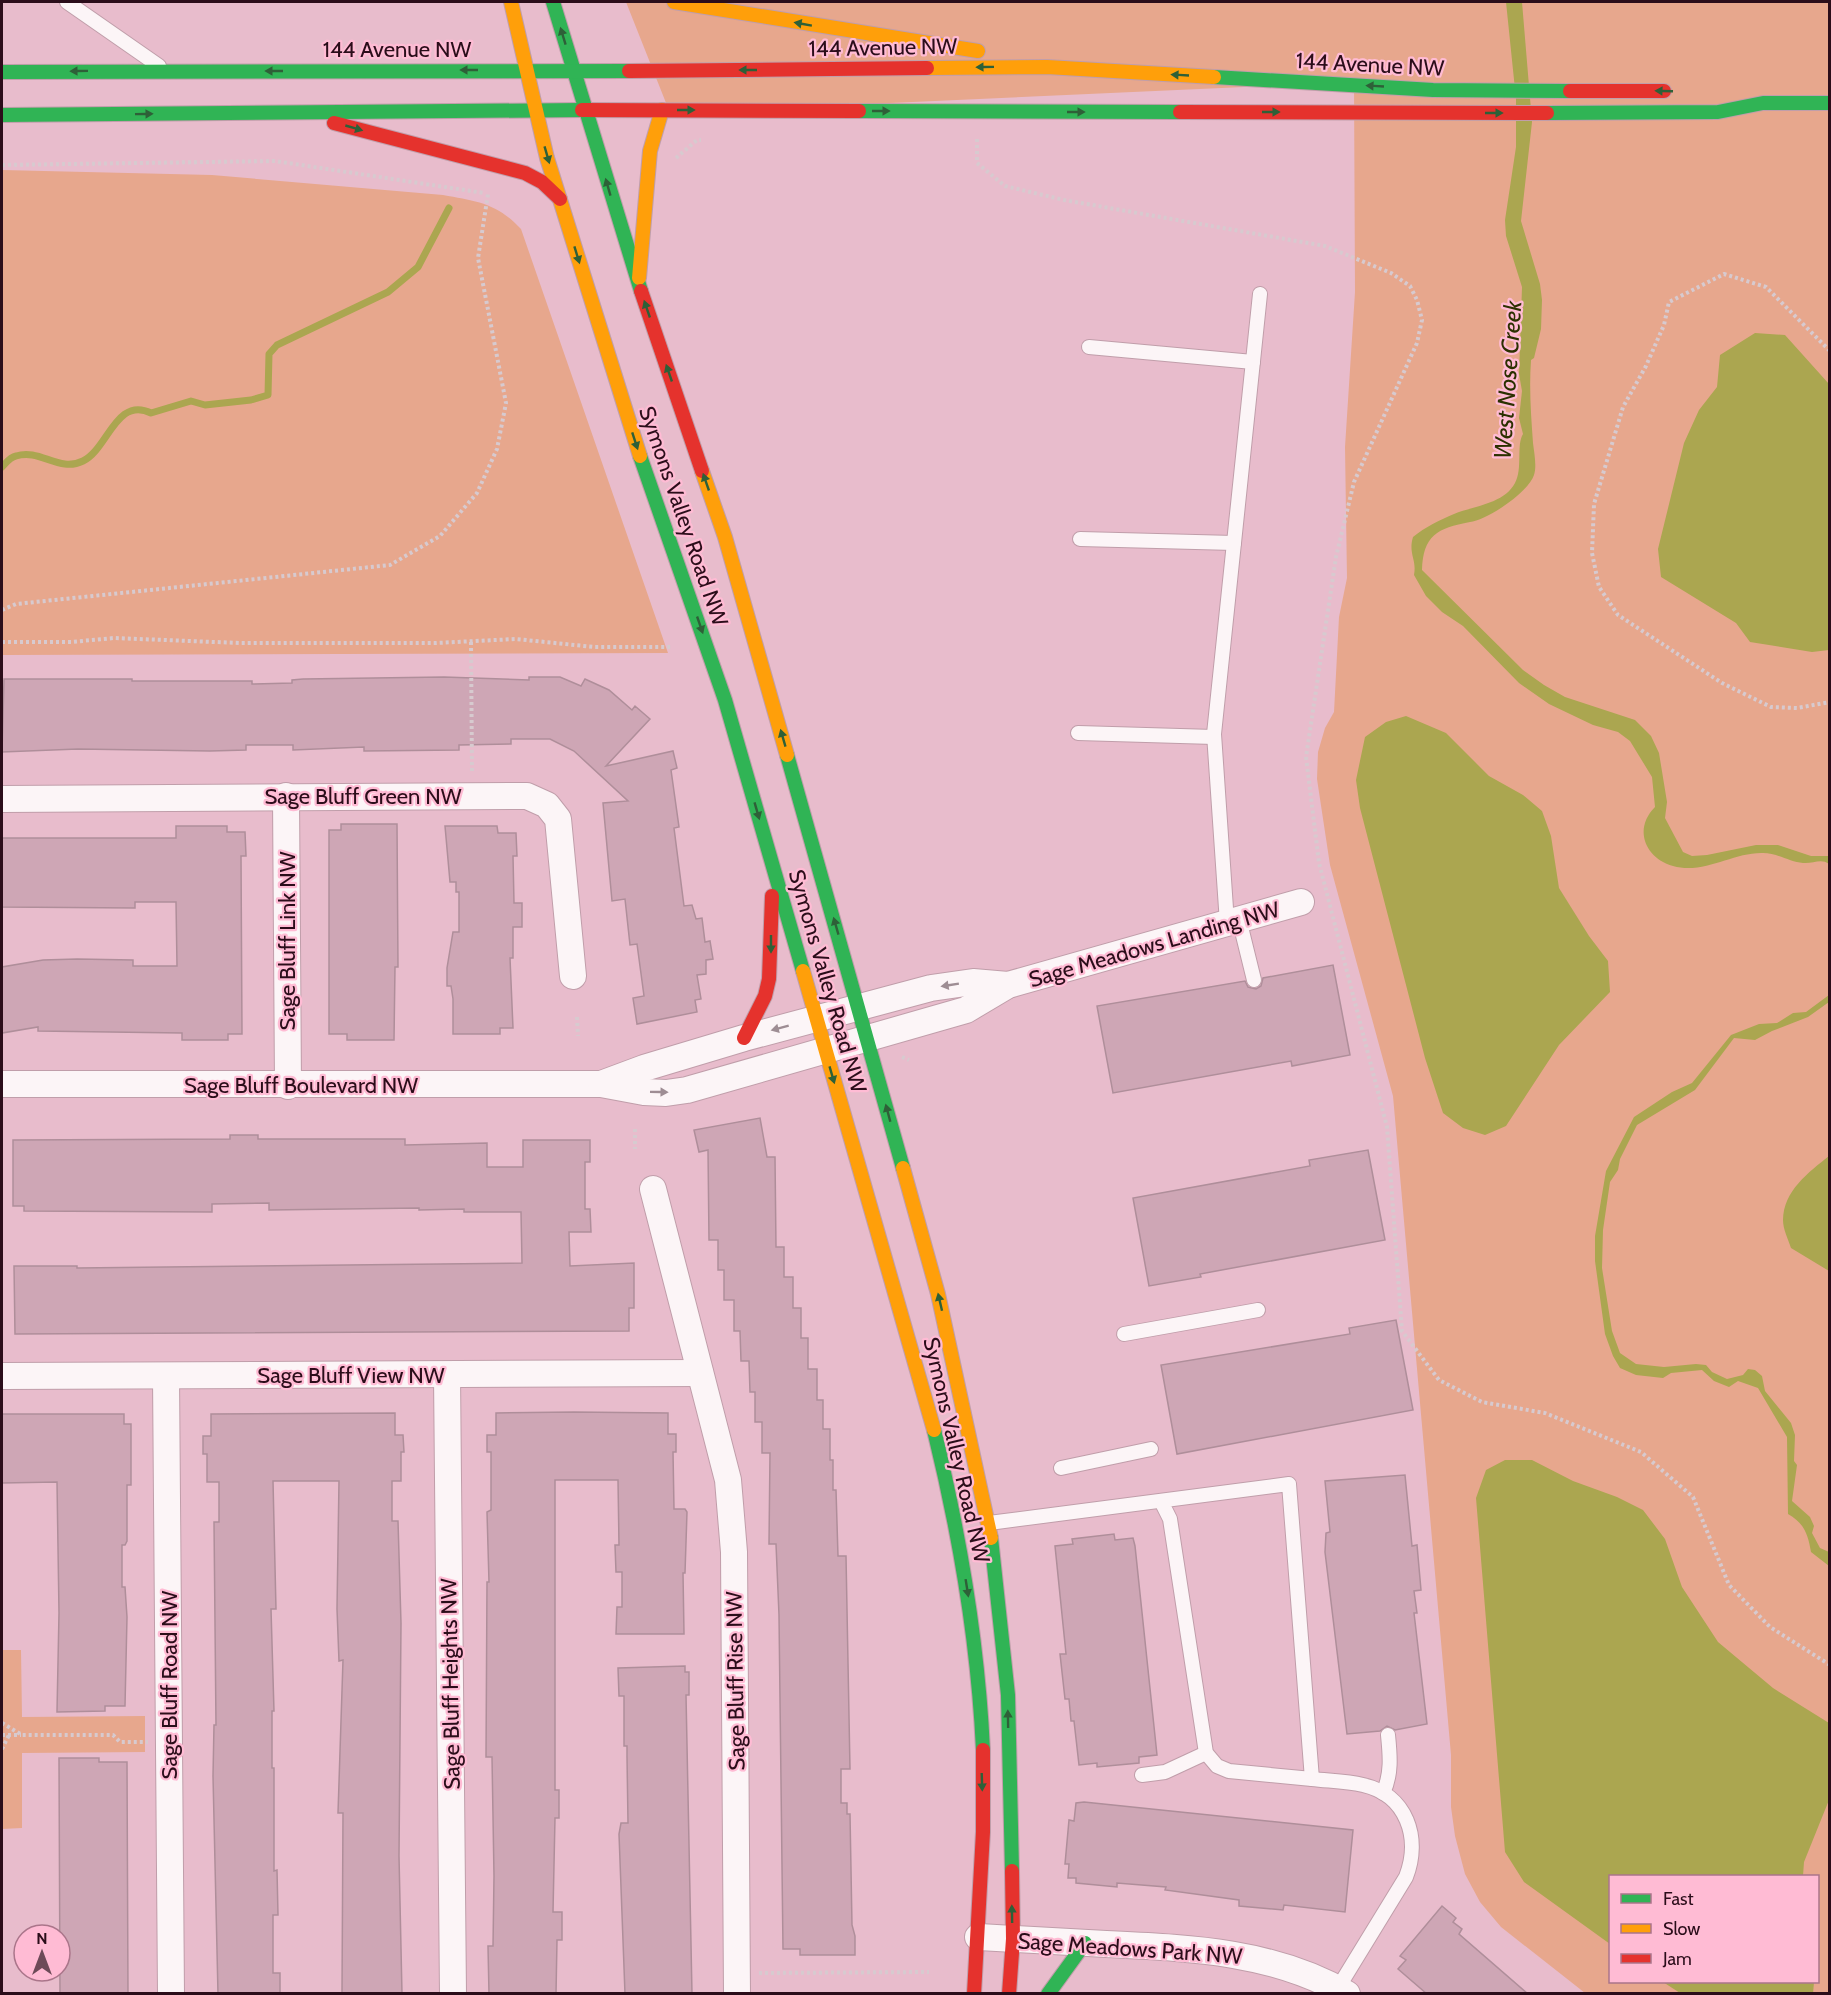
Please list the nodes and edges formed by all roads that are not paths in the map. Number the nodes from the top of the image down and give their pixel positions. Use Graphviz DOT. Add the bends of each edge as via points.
graph roads {
  1 [pos="67,2"];
  2 [pos="511,2"];
  3 [pos="553,2"];
  4 [pos="674,2"];
  5 [pos="1047,67"];
  6 [pos="527,70"];
  7 [pos="165,71"];
  8 [pos="550,71"];
  9 [pos="574,71"];
  10 [pos="2,72"];
  11 [pos="1673,92"];
  12 [pos="1730,95"];
  13 [pos="1763,103"];
  14 [pos="1830,103"];
  15 [pos="560,105"];
  16 [pos="535,110"];
  17 [pos="586,110"];
  18 [pos="662,110"];
  19 [pos="297,112"];
  20 [pos="2,115"];
  21 [pos="560,199"];
  22 [pos="614,257"];
  23 [pos="638,282"];
  24 [pos="1260,294"];
  25 [pos="1089,347"];
  26 [pos="1253,362"];
  27 [pos="1080,539"];
  28 [pos="1234,543"];
  29 [pos="1078,733"];
  30 [pos="1214,737"];
  31 [pos="286,796"];
  32 [pos="2,799"];
  33 [pos="773,865"];
  34 [pos="1301,902"];
  35 [pos="1233,921"];
  36 [pos="573,976"];
  37 [pos="1254,980"];
  38 [pos="1008,985"];
  39 [pos="859,1007"];
  40 [pos="816,1018"];
  41 [pos="744,1038"];
  42 [pos="868,1040"];
  43 [pos="825,1052"];
  44 [pos="2,1084"];
  45 [pos="601,1084"];
  46 [pos="288,1086"];
  47 [pos="653,1189"];
  48 [pos="1258,1310"];
  49 [pos="1124,1334"];
  50 [pos="700,1373"];
  51 [pos="447,1375"];
  52 [pos="2,1376"];
  53 [pos="166,1376"];
  54 [pos="1151,1449"];
  55 [pos="1061,1468"];
  56 [pos="1162,1503"];
  57 [pos="989,1523"];
  58 [pos="1388,1735"];
  59 [pos="1206,1753"];
  60 [pos="1142,1775"];
  61 [pos="1312,1779"];
  62 [pos="1383,1793"];
  63 [pos="978,1937"];
  64 [pos="1013,1939"];
  65 [pos="1085,1943"];
  66 [pos="737,1983"];
  67 [pos="1342,1991"];
  68 [pos="171,1994"];
  69 [pos="453,1994"];
  70 [pos="974,1994"];
  71 [pos="1009,1994"];
  72 [pos="1048,1994"];
  1 -- 7 [label="lane"];
  2 -- 6 [label="main road, Symons Valley Road NW"];
  9 -- 3 [label="main road, Symons Valley Road NW, one-way"];
  5 -- 4 [label="main road, one-way" via="1002,55"];
  5 -- 9 [label="main road, 144 Avenue NW, one-way"];
  11 -- 5 [label="main road, 144 Avenue NW, one-way" via="1433,90"];
  6 -- 7 [label="main road, 144 Avenue NW, one-way"];
  6 -- 8 [label="main road, 144 Avenue NW"];
  6 -- 16 [label="main road, Symons Valley Road NW"];
  7 -- 10 [label="main road, 144 Avenue NW, one-way"];
  8 -- 9 [label="main road, 144 Avenue NW"];
  8 -- 15 [label="main road"];
  9 -- 17 [label="main road, Symons Valley Road NW"];
  12 -- 13 [label="main road, 144 Avenue NW"];
  13 -- 14 [label="main road, 144 Avenue NW"];
  18 -- 13 [label="main road, 144 Avenue NW, one-way" via="1610,113 1718,112"];
  15 -- 16 [label="main road, 144 Avenue NW"];
  15 -- 17 [label="main road, 144 Avenue NW"];
  16 -- 19 [label="main road, 144 Avenue NW"];
  16 -- 21 [label="main road, Symons Valley Road NW, one-way"];
  17 -- 18 [label="main road, 144 Avenue NW"];
  23 -- 17 [label="main road, Symons Valley Road NW, one-way"];
  18 -- 23 [label="main road" via="647,153 646,219"];
  20 -- 19 [label="main road, 144 Avenue NW, one-way"];
  19 -- 21 [label="main road, one-way" via="497,164 534,177"];
  21 -- 33 [label="main road, Symons Valley Road NW, one-way" via="637,448 725,700"];
  22 -- 23 [label="main road"];
  39 -- 23 [label="main road, Symons Valley Road NW, one-way" via="728,548"];
  24 -- 26 [label="lane"];
  25 -- 26 [label="lane"];
  26 -- 28 [label="lane"];
  27 -- 28 [label="lane"];
  28 -- 30 [label="lane"];
  29 -- 30 [label="lane"];
  30 -- 35 [label="lane"];
  31 -- 32 [label="street, Sage Bluff Green NW"];
  31 -- 36 [label="street, Sage Bluff Green NW" via="527,796 547,805 558,819"];
  31 -- 46 [label="street, Sage Bluff Link NW"];
  33 -- 40 [label="main road, Symons Valley Road NW"];
  33 -- 41 [label="main road, one-way" via="769,979"];
  34 -- 35 [label="street, Sage Meadows Landing NW"];
  35 -- 37 [label="lane"];
  35 -- 38 [label="street, Sage Meadows Landing NW"];
  38 -- 39 [label="street, Sage Meadows Landing NW, one-way" via="953,984"];
  38 -- 42 [label="street, Sage Meadows Landing NW" via="966,1010"];
  39 -- 40 [label="street, Sage Bluff Boulevard NW"];
  39 -- 42 [label="main road, Symons Valley Road NW"];
  40 -- 41 [label="street, Sage Bluff Boulevard NW, one-way"];
  40 -- 43 [label="main road, Symons Valley Road NW"];
  41 -- 45 [label="street, Sage Bluff Boulevard NW"];
  42 -- 43 [label="street, Sage Bluff Boulevard NW"];
  57 -- 42 [label="main road, Symons Valley Road NW, one-way" via="938,1294"];
  45 -- 43 [label="street, Sage Bluff Boulevard NW, one-way" via="666,1093"];
  43 -- 63 [label="main road, Symons Valley Road NW, one-way" via="920,1371 957,1527 979,1673 983,1844"];
  44 -- 46 [label="street, Sage Bluff Boulevard NW"];
  45 -- 46 [label="street, Sage Bluff Boulevard NW"];
  47 -- 50 [label="street, Sage Bluff Rise NW"];
  48 -- 49 [label="lane"];
  50 -- 51 [label="street, Sage Bluff View NW"];
  50 -- 66 [label="street, Sage Bluff Rise NW" via="728,1480 734,1552"];
  51 -- 53 [label="street, Sage Bluff View NW"];
  51 -- 69 [label="street, Sage Bluff Heights NW"];
  52 -- 53 [label="street, Sage Bluff View NW"];
  53 -- 68 [label="street, Sage Bluff Road NW"];
  54 -- 55 [label="lane"];
  56 -- 57 [label="lane"];
  56 -- 59 [label="lane" via="1170,1518"];
  56 -- 61 [label="lane" via="1289,1484"];
  64 -- 57 [label="main road, Symons Valley Road NW, one-way" via="1008,1695"];
  58 -- 62 [label="lane" via="1389,1782"];
  59 -- 60 [label="lane" via="1165,1772"];
  59 -- 61 [label="lane" via="1217,1766 1229,1771"];
  61 -- 62 [label="lane" via="1365,1785"];
  62 -- 67 [label="lane" via="1401,1808 1410,1824 1412,1861"];
  63 -- 64 [label="street, Sage Meadows Park NW"];
  63 -- 70 [label="main road, Symons Valley Road NW"];
  64 -- 65 [label="street, Sage Meadows Park NW"];
  64 -- 71 [label="main road, Symons Valley Road NW"];
  65 -- 67 [label="street, Sage Meadows Park NW" via="1234,1954 1291,1968"];
  65 -- 72 [label="main road"];
}
